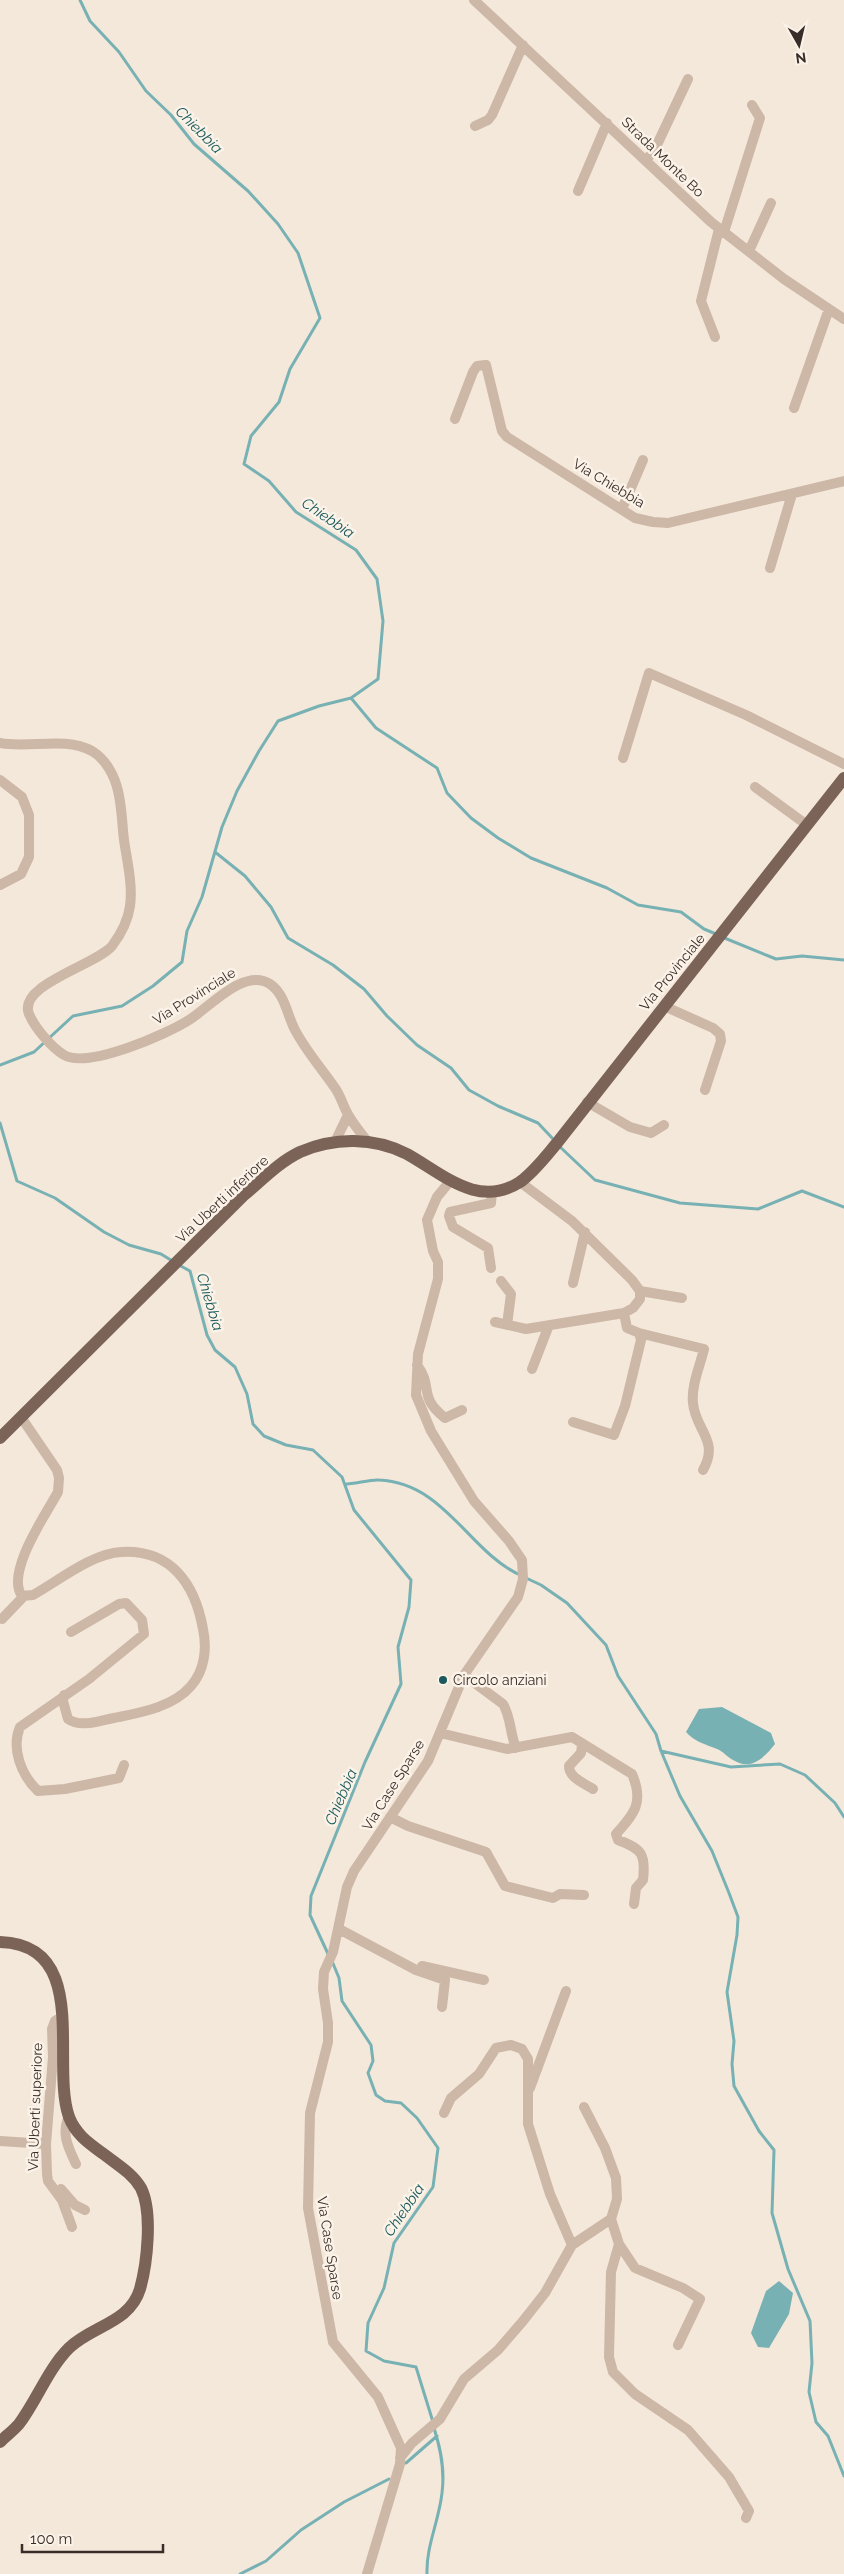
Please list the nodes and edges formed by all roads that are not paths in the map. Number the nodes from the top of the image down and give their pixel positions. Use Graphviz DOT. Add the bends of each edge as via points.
graph roads {
  1 [pos="474,0"];
  2 [pos="523,45"];
  3 [pos="688,79"];
  4 [pos="752,105"];
  5 [pos="607,123"];
  6 [pos="476,126"];
  7 [pos="646,160"];
  8 [pos="578,191"];
  9 [pos="771,203"];
  10 [pos="722,230"];
  11 [pos="749,251"];
  12 [pos="828,309"];
  13 [pos="844,319"];
  14 [pos="715,337"];
  15 [pos="794,408"];
  16 [pos="455,419"];
  17 [pos="643,460"];
  18 [pos="844,481"];
  19 [pos="792,494"];
  20 [pos="622,509"];
  21 [pos="770,568"];
  22 [pos="0,743"];
  23 [pos="623,758"];
  24 [pos="844,764"];
  25 [pos="844,778"];
  26 [pos="0,780"];
  27 [pos="755,787"];
  28 [pos="807,826"];
  29 [pos="0,885"];
  30 [pos="664,1006"];
  31 [pos="705,1090"];
  32 [pos="587,1102"];
  33 [pos="348,1115"];
  34 [pos="664,1125"];
  35 [pos="366,1141"];
  36 [pos="335,1142"];
  37 [pos="451,1180"];
  38 [pos="520,1182"];
  39 [pos="492,1192"];
  40 [pos="584,1232"];
  41 [pos="491,1268"];
  42 [pos="501,1281"];
  43 [pos="573,1284"];
  44 [pos="640,1291"];
  45 [pos="682,1298"];
  46 [pos="624,1313"];
  47 [pos="494,1322"];
  48 [pos="507,1325"];
  49 [pos="549,1326"];
  50 [pos="639,1334"];
  51 [pos="417,1365"];
  52 [pos="532,1369"];
  53 [pos="462,1410"];
  54 [pos="21,1417"];
  55 [pos="573,1422"];
  56 [pos="0,1438"];
  57 [pos="703,1470"];
  58 [pos="23,1597"];
  59 [pos="2,1619"];
  60 [pos="71,1632"];
  61 [pos="464,1675"];
  62 [pos="64,1695"];
  63 [pos="440,1733"];
  64 [pos="582,1745"];
  65 [pos="516,1748"];
  66 [pos="124,1765"];
  67 [pos="593,1789"];
  68 [pos="390,1817"];
  69 [pos="584,1895"];
  70 [pos="634,1904"];
  71 [pos="339,1929"];
  72 [pos="0,1942"];
  73 [pos="402,1960"];
  74 [pos="484,1980"];
  75 [pos="566,1991"];
  76 [pos="442,2007"];
  77 [pos="63,2016"];
  78 [pos="528,2099"];
  79 [pos="584,2107"];
  80 [pos="444,2113"];
  81 [pos="69,2116"];
  82 [pos="0,2141"];
  83 [pos="46,2144"];
  84 [pos="76,2164"];
  85 [pos="47,2174"];
  86 [pos="85,2210"];
  87 [pos="611,2219"];
  88 [pos="72,2227"];
  89 [pos="619,2244"];
  90 [pos="572,2245"];
  91 [pos="678,2345"];
  92 [pos="0,2442"];
  93 [pos="400,2458"];
  94 [pos="746,2518"];
  95 [pos="367,2574"];
  1 -- 2 [label="street, Strada Monte Bo"];
  2 -- 5 [label="street, Strada Monte Bo"];
  2 -- 6 [label="street" via="492,115"];
  3 -- 7 [label="street" via="654,151"];
  4 -- 10 [label="street" via="760,118"];
  5 -- 7 [label="street, Strada Monte Bo"];
  5 -- 8 [label="street"];
  7 -- 10 [label="street, Strada Monte Bo"];
  9 -- 11 [label="street"];
  10 -- 11 [label="street, Strada Monte Bo"];
  10 -- 14 [label="street" via="701,301"];
  11 -- 12 [label="street, Strada Monte Bo"];
  12 -- 13 [label="street, Strada Monte Bo"];
  12 -- 15 [label="street"];
  16 -- 20 [label="street, Via Chiebbia" via="472,372 477,366 486,365 502,431 507,437"];
  17 -- 20 [label="street"];
  18 -- 19 [label="street, Via Chiebbia"];
  19 -- 20 [label="street, Via Chiebbia" via="668,523 635,518"];
  19 -- 21 [label="street"];
  22 -- 33 [label="street, Via Provinciale" via="70,744 91,751 111,772 118,791 129,878 130,905 126,923 110,949 43,986 30,998 27,1009 40,1030 64,1054 95,1056 130,1048 165,1034 236,985 262,981 277,990 294,1028 320,1070 337,1090"];
  23 -- 24 [label="street" via="649,673 746,715"];
  25 -- 28 [label="main road, Via Provinciale"];
  26 -- 29 [label="street" via="22,797 29,815 29,856 21,874"];
  27 -- 28 [label="street"];
  28 -- 30 [label="main road, Via Provinciale"];
  30 -- 31 [label="street" via="720,1034"];
  30 -- 32 [label="main road, Via Provinciale"];
  32 -- 34 [label="street" via="630,1127 651,1133"];
  32 -- 38 [label="main road, Via Provinciale" via="557,1143"];
  33 -- 35 [label="street, Via Provinciale"];
  33 -- 36 [label="street"];
  35 -- 36 [label="main road, Via Uberti inferiore"];
  35 -- 37 [label="main road, Via Uberti inferiore" via="406,1154"];
  36 -- 54 [label="main road, Via Uberti inferiore" via="300,1153 281,1164 243,1196"];
  37 -- 39 [label="main road, Via Uberti inferiore" via="470,1190"];
  37 -- 51 [label="street, Via Case Sparse" via="437,1197 427,1220 438,1262 438,1279"];
  38 -- 39 [label="main road, Via Uberti inferiore"];
  38 -- 40 [label="street"];
  39 -- 41 [label="street" via="491,1203 456,1209 448,1216 453,1227 488,1248"];
  40 -- 43 [label="street"];
  40 -- 44 [label="street"];
  42 -- 48 [label="street" via="511,1294"];
  44 -- 45 [label="street"];
  44 -- 46 [label="street" via="640,1299"];
  46 -- 49 [label="street"];
  46 -- 50 [label="street" via="627,1328"];
  47 -- 48 [label="street"];
  48 -- 49 [label="street" via="526,1328"];
  49 -- 52 [label="street"];
  50 -- 55 [label="street" via="641,1340 633,1376 614,1435"];
  50 -- 57 [label="street" via="704,1349 693,1403 708,1442 709,1456"];
  51 -- 53 [label="street" via="424,1374 427,1398 433,1408 445,1418"];
  51 -- 61 [label="street, Via Case Sparse" via="416,1395 430,1431 474,1501 510,1541 522,1560 522,1584 518,1597"];
  54 -- 56 [label="main road, Via Uberti inferiore"];
  54 -- 58 [label="street" via="57,1470 59,1478 58,1492 19,1568 17,1587"];
  58 -- 59 [label="street"];
  58 -- 62 [label="street" via="33,1595 100,1556 121,1552 147,1555 167,1562 186,1580 196,1598 206,1645 203,1665 191,1686 170,1702 144,1712 78,1724 68,1719"];
  60 -- 62 [label="street" via="126,1603 142,1620 144,1634"];
  61 -- 63 [label="street, Via Case Sparse"];
  61 -- 65 [label="street" via="503,1704"];
  62 -- 66 [label="street" via="20,1727 16,1736 16,1751 29,1782 38,1791 65,1789 119,1778"];
  63 -- 65 [label="street" via="507,1750"];
  63 -- 68 [label="street, Via Case Sparse" via="428,1761"];
  64 -- 65 [label="street" via="572,1737"];
  64 -- 67 [label="street" via="581,1753 569,1769 571,1775"];
  64 -- 70 [label="street" via="625,1769 635,1782 637,1808 616,1834 618,1840 637,1847 642,1856 642,1880 636,1888"];
  68 -- 69 [label="street" via="486,1852 505,1886 553,1898 560,1894"];
  68 -- 71 [label="street, Via Case Sparse" via="354,1870 347,1887"];
  71 -- 73 [label="street"];
  71 -- 93 [label="street, Via Case Sparse" via="323,1989 328,2042 310,2113 308,2208 333,2342 378,2397 401,2448"];
  72 -- 77 [label="main road, Via Uberti superiore" via="17,1942 44,1960 54,1974"];
  73 -- 74 [label="street"];
  73 -- 76 [label="street" via="416,1970 445,1980"];
  75 -- 78 [label="street"];
  77 -- 81 [label="main road, Via Uberti superiore" via="64,2084"];
  77 -- 83 [label="street, Via Uberti superiore" via="54,2021 52,2029"];
  78 -- 80 [label="street" via="528,2059 522,2050 512,2045 500,2046 479,2074 451,2098"];
  78 -- 90 [label="street" via="528,2124 550,2194"];
  79 -- 87 [label="street" via="600,2136 616,2178 617,2199"];
  81 -- 84 [label="street" via="64,2128"];
  81 -- 92 [label="main road, Via Uberti superiore" via="82,2138 130,2174 140,2188 145,2200 147,2223 145,2266 133,2304 120,2316 70,2347 19,2424"];
  82 -- 83 [label="street"];
  83 -- 85 [label="street, Via Uberti superiore"];
  85 -- 86 [label="street" via="75,2205"];
  85 -- 88 [label="street, Via Uberti superiore"];
  87 -- 89 [label="street"];
  87 -- 90 [label="street"];
  89 -- 91 [label="street" via="635,2268 683,2288 700,2299"];
  89 -- 94 [label="street" via="611,2272 609,2357 613,2372 635,2394 688,2430 729,2477 749,2510"];
  90 -- 93 [label="street, Via Case Sparse" via="544,2293 498,2350 464,2380 440,2419"];
  93 -- 95 [label="street, Via Case Sparse"];
}
